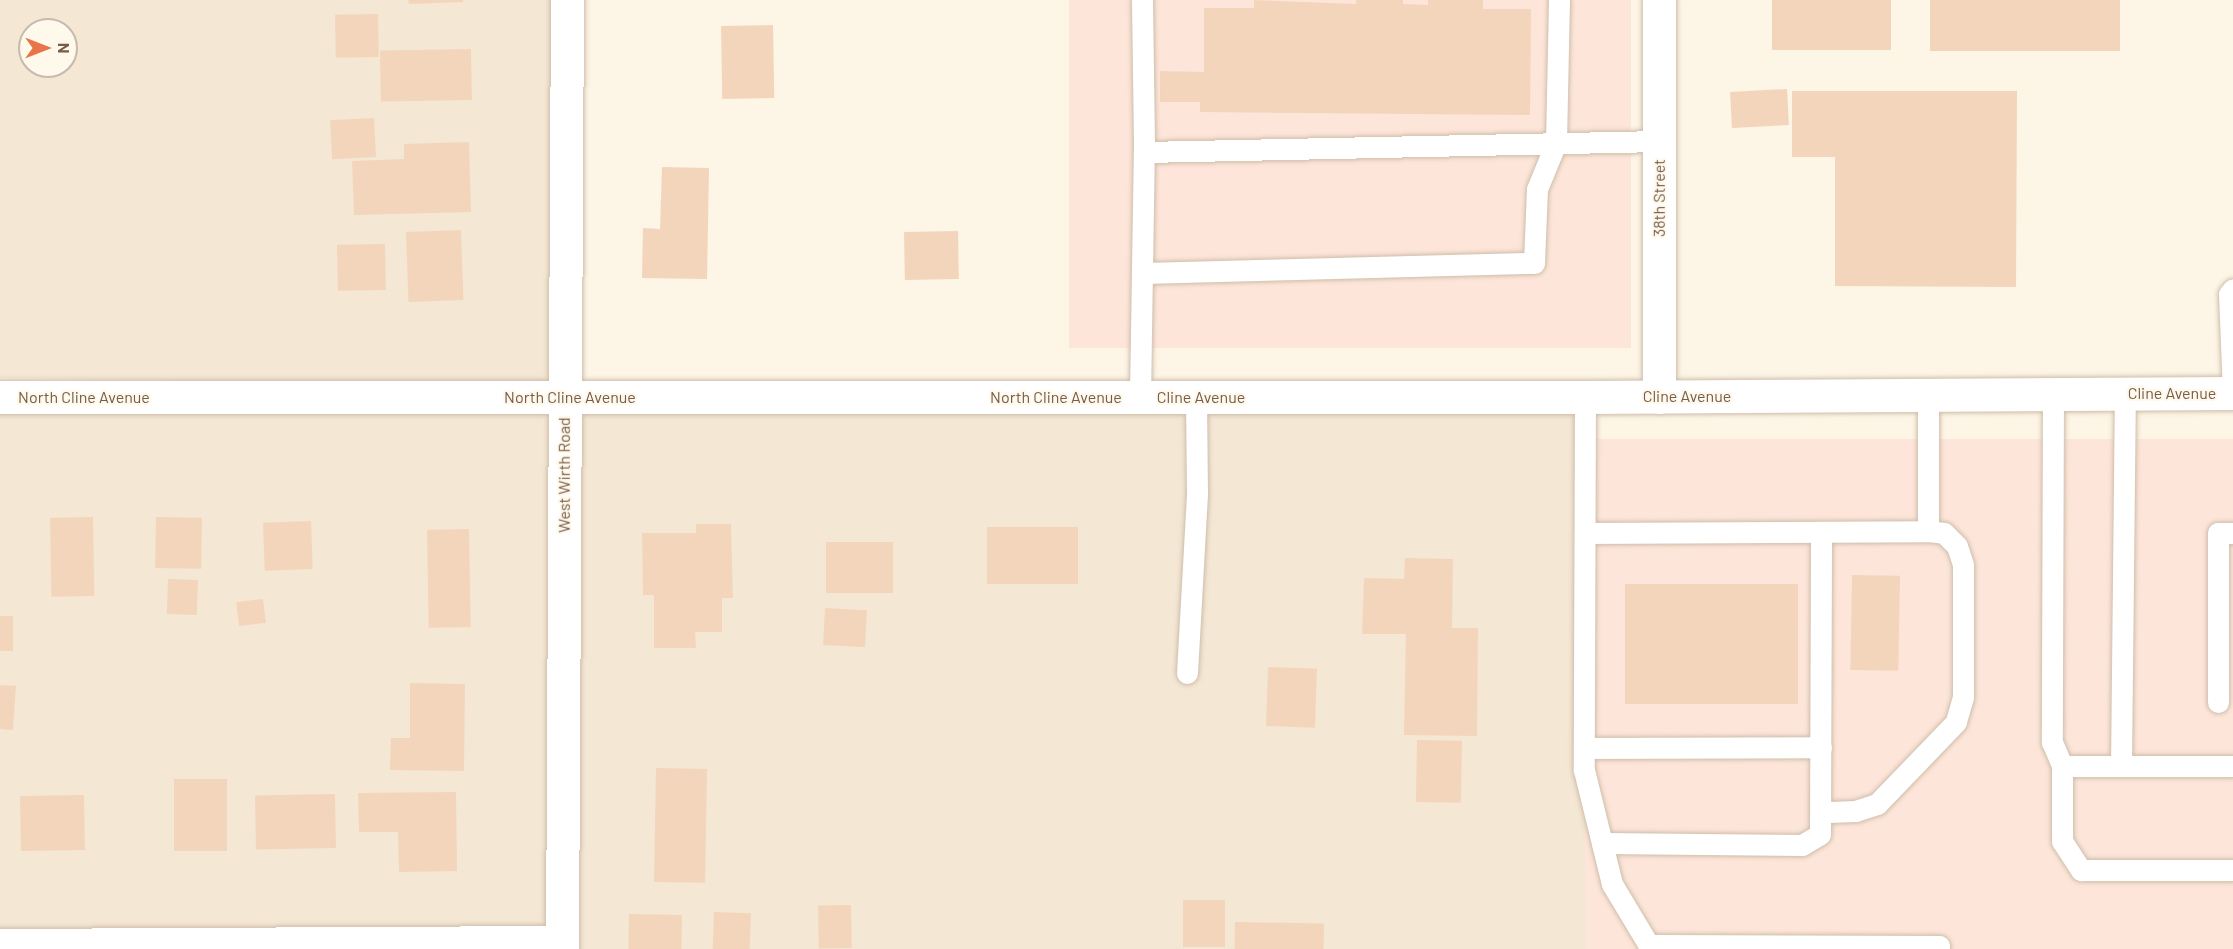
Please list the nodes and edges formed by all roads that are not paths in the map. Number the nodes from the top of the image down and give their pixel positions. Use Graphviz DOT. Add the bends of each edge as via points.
graph roads {
  1 [pos="567,0"];
  2 [pos="1142,0"];
  3 [pos="1559,0"];
  4 [pos="1659,0"];
  5 [pos="1659,141"];
  6 [pos="1556,143"];
  7 [pos="1144,152"];
  8 [pos="1144,273"];
  9 [pos="2233,289"];
  10 [pos="2125,393"];
  11 [pos="2233,393"];
  12 [pos="2053,394"];
  13 [pos="1928,395"];
  14 [pos="0,397"];
  15 [pos="1140,397"];
  16 [pos="1196,397"];
  17 [pos="1585,397"];
  18 [pos="1659,397"];
  19 [pos="565,398"];
  20 [pos="1928,531"];
  21 [pos="1585,532"];
  22 [pos="1821,532"];
  23 [pos="2233,533"];
  24 [pos="1187,673"];
  25 [pos="2218,702"];
  26 [pos="1821,747"];
  27 [pos="1584,748"];
  28 [pos="2062,766"];
  29 [pos="2121,766"];
  30 [pos="2233,766"];
  31 [pos="1822,812"];
  32 [pos="1602,843"];
  33 [pos="2233,870"];
  34 [pos="0,945"];
  35 [pos="562,945"];
  36 [pos="1652,947"];
  37 [pos="1939,949"];
  1 -- 19 [label="street, West Wirth Road"];
  2 -- 7 [label="lane"];
  3 -- 6 [label="lane"];
  4 -- 5 [label="street, 38th Street"];
  5 -- 6 [label="lane"];
  5 -- 18 [label="street, 38th Street"];
  6 -- 7 [label="lane"];
  6 -- 8 [label="lane" via="1537,189 1534,263"];
  7 -- 8 [label="lane"];
  8 -- 15 [label="lane"];
  9 -- 11 [label="lane" via="2229,294"];
  10 -- 11 [label="street, Cline Avenue"];
  10 -- 12 [label="street, Cline Avenue"];
  10 -- 29 [label="lane"];
  12 -- 13 [label="street, Cline Avenue"];
  12 -- 28 [label="lane" via="2052,742"];
  13 -- 18 [label="street, Cline Avenue"];
  13 -- 20 [label="lane"];
  14 -- 19 [label="street, North Cline Avenue"];
  15 -- 16 [label="street, Cline Avenue"];
  15 -- 19 [label="street, North Cline Avenue"];
  16 -- 17 [label="street, Cline Avenue"];
  16 -- 24 [label="lane" via="1197,493"];
  17 -- 18 [label="street, Cline Avenue"];
  17 -- 21 [label="lane"];
  19 -- 35 [label="street, West Wirth Road"];
  20 -- 22 [label="lane"];
  20 -- 31 [label="lane" via="1944,533 1957,546 1963,565 1963,697 1956,722 1877,804 1856,811"];
  21 -- 22 [label="lane"];
  21 -- 27 [label="lane"];
  22 -- 26 [label="lane"];
  23 -- 25 [label="lane" via="2218,533"];
  26 -- 27 [label="lane"];
  26 -- 31 [label="lane"];
  27 -- 32 [label="lane" via="1584,770"];
  28 -- 29 [label="lane"];
  28 -- 33 [label="lane" via="2062,841 2081,870"];
  29 -- 30 [label="lane"];
  31 -- 32 [label="lane" via="1820,834 1802,844"];
  32 -- 36 [label="lane" via="1612,884"];
  34 -- 35 [label="street"];
  36 -- 37 [label="lane"];
}
